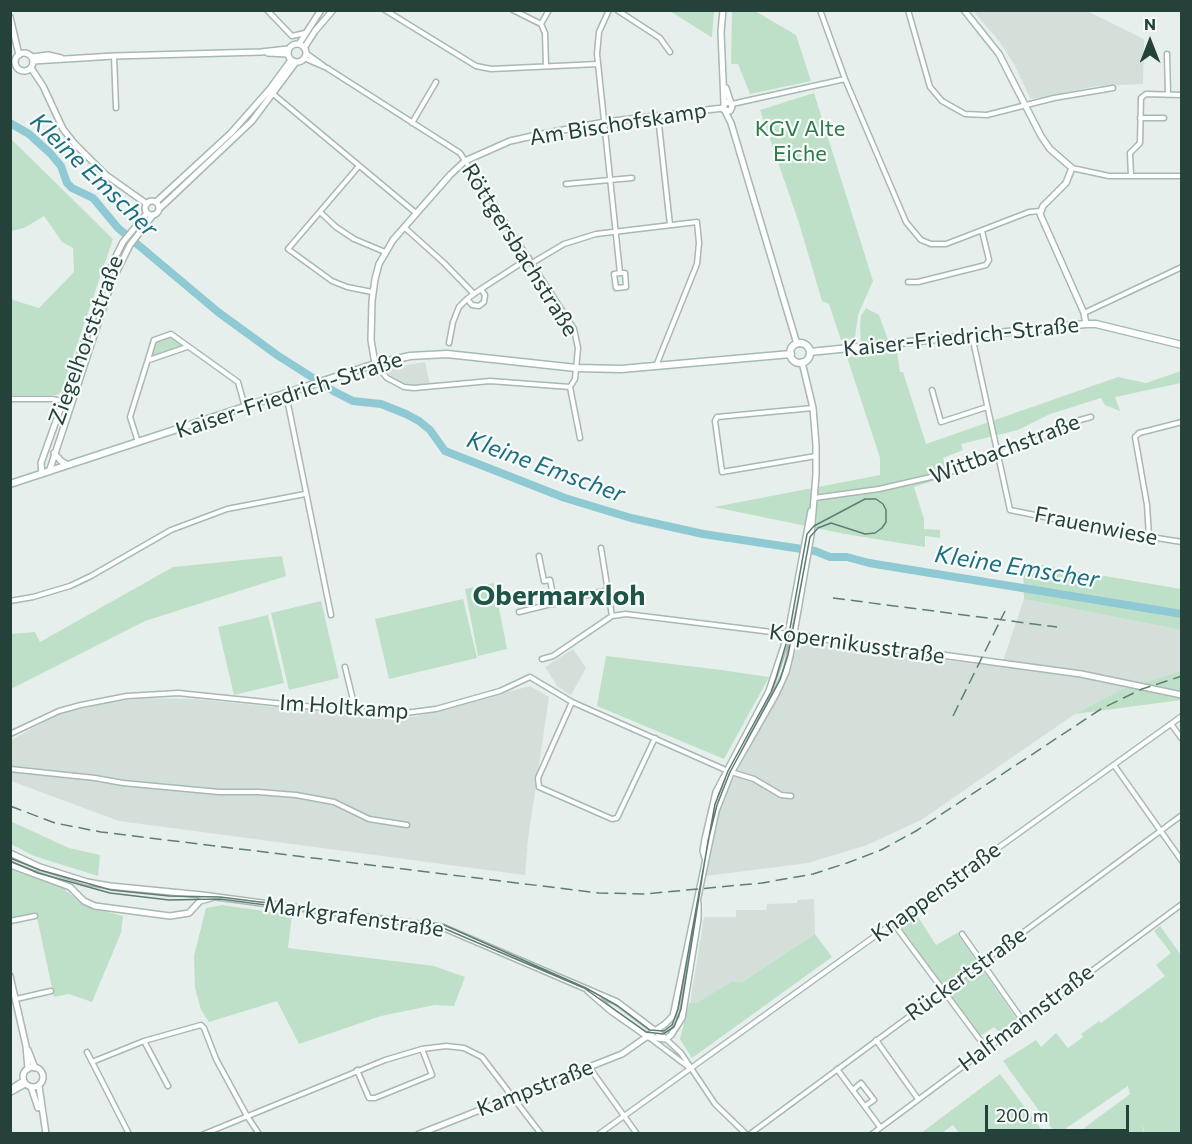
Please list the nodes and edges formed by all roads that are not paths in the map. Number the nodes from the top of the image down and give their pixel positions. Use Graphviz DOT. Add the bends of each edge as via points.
graph roads {
  1 [pos="267,10"];
  2 [pos="321,10"];
  3 [pos="333,10"];
  4 [pos="385,10"];
  5 [pos="513,10"];
  6 [pos="549,10"];
  7 [pos="609,10"];
  8 [pos="617,10"];
  9 [pos="723,10"];
  10 [pos="820,10"];
  11 [pos="908,10"];
  12 [pos="964,10"];
  13 [pos="10,17"];
  14 [pos="541,24"];
  15 [pos="305,33"];
  16 [pos="288,51"];
  17 [pos="303,51"];
  18 [pos="670,52"];
  19 [pos="21,54"];
  20 [pos="1167,54"];
  21 [pos="114,56"];
  22 [pos="33,59"];
  23 [pos="294,61"];
  24 [pos="13,64"];
  25 [pos="598,64"];
  26 [pos="546,66"];
  27 [pos="29,70"];
  28 [pos="845,79"];
  29 [pos="436,82"];
  30 [pos="1113,88"];
  31 [pos="271,92"];
  32 [pos="1168,95"];
  33 [pos="1182,95"];
  34 [pos="728,106"];
  35 [pos="1025,106"];
  36 [pos="116,108"];
  37 [pos="658,116"];
  38 [pos="1140,118"];
  39 [pos="1164,118"];
  40 [pos="605,122"];
  41 [pos="411,123"];
  42 [pos="465,161"];
  43 [pos="359,166"];
  44 [pos="1072,168"];
  45 [pos="1131,176"];
  46 [pos="1182,176"];
  47 [pos="632,178"];
  48 [pos="610,180"];
  49 [pos="566,184"];
  50 [pos="156,202"];
  51 [pos="147,204"];
  52 [pos="159,209"];
  53 [pos="1040,211"];
  54 [pos="320,212"];
  55 [pos="416,213"];
  56 [pos="150,214"];
  57 [pos="670,225"];
  58 [pos="404,227"];
  59 [pos="615,231"];
  60 [pos="982,231"];
  61 [pos="385,252"];
  62 [pos="529,258"];
  63 [pos="532,263"];
  64 [pos="1182,267"];
  65 [pos="620,273"];
  66 [pos="908,282"];
  67 [pos="481,289"];
  68 [pos="372,292"];
  69 [pos="474,294"];
  70 [pos="467,300"];
  71 [pos="1084,313"];
  72 [pos="1086,324"];
  73 [pos="972,336"];
  74 [pos="449,343"];
  75 [pos="797,344"];
  76 [pos="1182,345"];
  77 [pos="188,347"];
  78 [pos="810,352"];
  79 [pos="790,354"];
  80 [pos="148,360"];
  81 [pos="802,362"];
  82 [pos="375,364"];
  83 [pos="656,367"];
  84 [pos="576,368"];
  85 [pos="570,387"];
  86 [pos="932,390"];
  87 [pos="286,394"];
  88 [pos="10,399"];
  89 [pos="63,401"];
  90 [pos="71,403"];
  91 [pos="987,407"];
  92 [pos="245,408"];
  93 [pos="813,408"];
  94 [pos="1090,417"];
  95 [pos="1182,422"];
  96 [pos="580,438"];
  97 [pos="138,442"];
  98 [pos="54,453"];
  99 [pos="998,455"];
  100 [pos="816,456"];
  101 [pos="68,465"];
  102 [pos="45,473"];
  103 [pos="10,484"];
  104 [pos="305,494"];
  105 [pos="814,498"];
  106 [pos="1149,537"];
  107 [pos="1182,542"];
  108 [pos="600,548"];
  109 [pos="539,556"];
  110 [pos="608,590"];
  111 [pos="10,601"];
  112 [pos="555,604"];
  113 [pos="519,612"];
  114 [pos="331,615"];
  115 [pos="612,616"];
  116 [pos="791,634"];
  117 [pos="542,659"];
  118 [pos="345,667"];
  119 [pos="1182,695"];
  120 [pos="572,702"];
  121 [pos="353,711"];
  122 [pos="1182,716"];
  123 [pos="1171,724"];
  124 [pos="10,734"];
  125 [pos="655,738"];
  126 [pos="1182,739"];
  127 [pos="1114,765"];
  128 [pos="10,769"];
  129 [pos="728,772"];
  130 [pos="791,796"];
  131 [pos="1182,814"];
  132 [pos="407,825"];
  133 [pos="1160,831"];
  134 [pos="10,853"];
  135 [pos="1182,861"];
  136 [pos="10,865"];
  137 [pos="698,897"];
  138 [pos="220,898"];
  139 [pos="1182,904"];
  140 [pos="35,916"];
  141 [pos="10,921"];
  142 [pos="894,924"];
  143 [pos="962,934"];
  144 [pos="982,963"];
  145 [pos="11,978"];
  146 [pos="584,988"];
  147 [pos="51,991"];
  148 [pos="943,991"];
  149 [pos="16,999"];
  150 [pos="1023,1021"];
  151 [pos="655,1031"];
  152 [pos="648,1037"];
  153 [pos="666,1039"];
  154 [pos="876,1040"];
  155 [pos="144,1041"];
  156 [pos="26,1046"];
  157 [pos="986,1048"];
  158 [pos="422,1049"];
  159 [pos="87,1052"];
  160 [pos="92,1062"];
  161 [pos="589,1067"];
  162 [pos="35,1068"];
  163 [pos="690,1068"];
  164 [pos="28,1069"];
  165 [pos="837,1069"];
  166 [pos="357,1070"];
  167 [pos="27,1084"];
  168 [pos="39,1086"];
  169 [pos="168,1086"];
  170 [pos="852,1090"];
  171 [pos="10,1091"];
  172 [pos="514,1096"];
  173 [pos="918,1099"];
  174 [pos="865,1107"];
  175 [pos="42,1115"];
  176 [pos="247,1116"];
  177 [pos="623,1116"];
  178 [pos="880,1127"];
  179 [pos="434,1131"];
  180 [pos="46,1134"];
  181 [pos="129,1134"];
  182 [pos="204,1134"];
  183 [pos="259,1134"];
  184 [pos="420,1134"];
  185 [pos="541,1134"];
  186 [pos="599,1134"];
  187 [pos="637,1134"];
  188 [pos="746,1134"];
  189 [pos="750,1134"];
  190 [pos="872,1134"];
  1 -- 15 [label="street" via="292,36"];
  2 -- 15 [label="street"];
  3 -- 17 [label="street, Ziegelhorststraße"];
  4 -- 26 [label="street" via="476,66"];
  5 -- 14 [label="street"];
  6 -- 14 [label="street"];
  7 -- 25 [label="street" via="599,32"];
  8 -- 18 [label="street" via="660,38"];
  9 -- 34 [label="street" via="723,80"];
  10 -- 28 [label="street"];
  11 -- 35 [label="street" via="930,87 942,100 965,114 987,116"];
  12 -- 35 [label="street" via="992,44"];
  13 -- 19 [label="street"];
  14 -- 26 [label="street"];
  15 -- 17 [label="street"];
  16 -- 17 [label="street" via="294,44"];
  16 -- 21 [label="street"];
  16 -- 23 [label="street"];
  17 -- 23 [label="street, Ziegelhorststraße"];
  17 -- 41 [label="street, Röttgersbachstraße"];
  19 -- 22 [label="street"];
  19 -- 24 [label="street"];
  20 -- 32 [label="street"];
  21 -- 22 [label="street"];
  21 -- 36 [label="street"];
  22 -- 27 [label="street"];
  23 -- 31 [label="street, Ziegelhorststraße"];
  24 -- 27 [label="street" via="20,70"];
  25 -- 26 [label="street"];
  25 -- 40 [label="street"];
  27 -- 51 [label="street" via="43,86 74,143 106,175"];
  28 -- 34 [label="street, Am Bischofskamp"];
  28 -- 60 [label="street" via="914,233 921,240 939,245"];
  29 -- 41 [label="street"];
  30 -- 35 [label="street"];
  31 -- 43 [label="street"];
  31 -- 50 [label="street, Ziegelhorststraße"];
  31 -- 52 [label="street, Ziegelhorststraße" via="252,121"];
  32 -- 33 [label="street"];
  32 -- 38 [label="street" via="1146,94 1141,98"];
  34 -- 37 [label="street, Am Bischofskamp"];
  34 -- 75 [label="street"];
  35 -- 44 [label="street" via="1050,148"];
  37 -- 40 [label="street, Am Bischofskamp"];
  37 -- 57 [label="street"];
  38 -- 39 [label="street"];
  38 -- 45 [label="street" via="1140,143 1130,153"];
  40 -- 42 [label="street, Am Bischofskamp" via="510,141"];
  40 -- 48 [label="street"];
  41 -- 42 [label="street, Röttgersbachstraße" via="460,153"];
  42 -- 55 [label="street, Am Bischofskamp"];
  42 -- 62 [label="street, Röttgersbachstraße"];
  43 -- 54 [label="street"];
  43 -- 55 [label="street"];
  44 -- 45 [label="street"];
  44 -- 53 [label="street" via="1066,183"];
  45 -- 46 [label="street"];
  47 -- 48 [label="street"];
  48 -- 49 [label="street"];
  48 -- 59 [label="street"];
  50 -- 51 [label="street"];
  50 -- 52 [label="street"];
  51 -- 56 [label="street"];
  52 -- 56 [label="street, Ziegelhorststraße" via="158,213"];
  53 -- 60 [label="street"];
  53 -- 71 [label="street"];
  54 -- 61 [label="street" via="354,239"];
  54 -- 68 [label="street" via="288,249 332,281"];
  55 -- 58 [label="street, Am Bischofskamp"];
  56 -- 89 [label="street, Ziegelhorststraße" via="134,227 113,262"];
  56 -- 90 [label="street, Ziegelhorststraße" via="112,281"];
  57 -- 59 [label="street"];
  57 -- 83 [label="street" via="697,222 699,243 696,264"];
  58 -- 61 [label="street, Am Bischofskamp"];
  58 -- 69 [label="street"];
  59 -- 63 [label="street" via="564,244"];
  59 -- 65 [label="street"];
  60 -- 66 [label="street" via="989,260 986,265"];
  61 -- 68 [label="street, Am Bischofskamp"];
  62 -- 63 [label="street, Röttgersbachstraße"];
  62 -- 67 [label="street"];
  63 -- 84 [label="street, Röttgersbachstraße" via="574,329 578,348"];
  64 -- 71 [label="street"];
  65 -- 65 [label="street" via="614,274 616,288 626,287 625,273"];
  67 -- 69 [label="street"];
  67 -- 70 [label="street" via="485,299 482,305 475,306"];
  68 -- 82 [label="street, Am Bischofskamp"];
  69 -- 70 [label="street"];
  70 -- 74 [label="street" via="459,307"];
  71 -- 72 [label="street"];
  72 -- 73 [label="main road, Kaiser-Friedrich-Straße"];
  72 -- 76 [label="main road, Kaiser-Friedrich-Straße"];
  73 -- 78 [label="main road, Kaiser-Friedrich-Straße"];
  73 -- 91 [label="street"];
  75 -- 78 [label="main road" via="804,344"];
  75 -- 79 [label="main road"];
  77 -- 80 [label="street"];
  77 -- 80 [label="street" via="171,334 154,340"];
  77 -- 92 [label="street" via="237,382"];
  78 -- 81 [label="main road"];
  79 -- 81 [label="main road"];
  79 -- 83 [label="main road, Kaiser-Friedrich-Straße"];
  80 -- 97 [label="street" via="130,417"];
  81 -- 93 [label="street"];
  82 -- 84 [label="main road, Kaiser-Friedrich-Straße" via="410,356 447,354"];
  82 -- 85 [label="street" via="387,378 404,387 490,381"];
  82 -- 87 [label="main road, Kaiser-Friedrich-Straße"];
  83 -- 84 [label="main road, Kaiser-Friedrich-Straße"];
  84 -- 85 [label="street, Röttgersbachstraße"];
  85 -- 96 [label="street"];
  86 -- 91 [label="street" via="941,422"];
  87 -- 92 [label="main road, Kaiser-Friedrich-Straße"];
  87 -- 104 [label="street"];
  88 -- 89 [label="street"];
  89 -- 90 [label="street"];
  89 -- 102 [label="street, Ziegelhorststraße" via="41,463"];
  90 -- 98 [label="street, Ziegelhorststraße"];
  91 -- 99 [label="street"];
  92 -- 97 [label="main road, Kaiser-Friedrich-Straße"];
  93 -- 100 [label="street"];
  93 -- 100 [label="street" via="717,417 715,421 722,472"];
  94 -- 99 [label="street, Wittbachstraße"];
  95 -- 106 [label="street" via="1135,437"];
  97 -- 101 [label="main road, Kaiser-Friedrich-Straße"];
  98 -- 101 [label="street, Ziegelhorststraße"];
  98 -- 102 [label="street, Ziegelhorststraße"];
  99 -- 105 [label="street, Wittbachstraße" via="919,481"];
  99 -- 106 [label="street, Frauenwiese" via="1010,510"];
  100 -- 105 [label="street"];
  101 -- 102 [label="main road, Kaiser-Friedrich-Straße"];
  102 -- 103 [label="main road, Kaiser-Friedrich-Straße"];
  104 -- 111 [label="street" via="227,509 171,530 80,581 50,593"];
  104 -- 114 [label="street"];
  105 -- 116 [label="street"];
  106 -- 107 [label="street, Frauenwiese"];
  108 -- 110 [label="street"];
  109 -- 112 [label="street" via="544,581 550,580"];
  110 -- 112 [label="street"];
  110 -- 115 [label="street"];
  112 -- 113 [label="street"];
  115 -- 116 [label="street, Kopernikusstraße" via="626,614"];
  115 -- 117 [label="street" via="553,656"];
  116 -- 119 [label="street, Kopernikusstraße" via="1073,673"];
  116 -- 129 [label="street" via="769,691"];
  116 -- 129 [label="street" via="787,669 776,694"];
  118 -- 121 [label="street"];
  120 -- 121 [label="street, Im Holtkamp" via="526,677 500,691 436,709 405,713"];
  120 -- 125 [label="street, Im Holtkamp"];
  120 -- 125 [label="street" via="538,778 539,787 612,819 617,818"];
  121 -- 124 [label="street, Im Holtkamp" via="157,693 81,705"];
  122 -- 123 [label="street, Knappenstraße"];
  123 -- 126 [label="street"];
  123 -- 127 [label="street, Knappenstraße"];
  125 -- 129 [label="street, Im Holtkamp"];
  127 -- 133 [label="street"];
  127 -- 142 [label="street, Knappenstraße"];
  128 -- 132 [label="street" via="159,787 296,795 334,802 369,819"];
  129 -- 130 [label="street, Im Holtkamp"];
  129 -- 137 [label="street" via="711,810"];
  131 -- 133 [label="street, Rückertstraße"];
  133 -- 135 [label="street"];
  133 -- 144 [label="street, Rückertstraße"];
  134 -- 138 [label="street, Markgrafenstraße" via="87,882"];
  136 -- 138 [label="street, Markgrafenstraße" via="70,887 95,906 170,916 189,913 200,901"];
  137 -- 151 [label="street, Kampstraße" via="676,1009 670,1020"];
  137 -- 153 [label="street" via="682,1018"];
  138 -- 146 [label="street, Markgrafenstraße" via="442,927"];
  139 -- 150 [label="street, Halfmannstraße"];
  140 -- 141 [label="street"];
  142 -- 148 [label="street"];
  142 -- 163 [label="street, Knappenstraße"];
  143 -- 144 [label="street"];
  144 -- 148 [label="street, Rückertstraße"];
  144 -- 150 [label="street"];
  145 -- 149 [label="street"];
  146 -- 151 [label="street, Markgrafenstraße" via="617,1002"];
  146 -- 152 [label="street, Markgrafenstraße"];
  147 -- 149 [label="street"];
  148 -- 154 [label="street, Rückertstraße"];
  148 -- 157 [label="street"];
  149 -- 156 [label="street"];
  150 -- 157 [label="street, Halfmannstraße"];
  151 -- 152 [label="street, Kampstraße"];
  151 -- 153 [label="street, Markgrafenstraße"];
  152 -- 153 [label="street"];
  152 -- 161 [label="street, Kampstraße" via="622,1054"];
  152 -- 163 [label="street"];
  153 -- 163 [label="street"];
  154 -- 165 [label="street, Rückertstraße"];
  154 -- 173 [label="street"];
  155 -- 160 [label="street"];
  155 -- 169 [label="street"];
  155 -- 176 [label="street" via="198,1025 204,1028"];
  156 -- 162 [label="street"];
  156 -- 164 [label="street"];
  157 -- 173 [label="street, Halfmannstraße"];
  158 -- 166 [label="street"];
  158 -- 166 [label="street" via="432,1075 375,1098 369,1098"];
  158 -- 172 [label="street" via="452,1047 475,1052"];
  159 -- 160 [label="street"];
  160 -- 181 [label="street"];
  161 -- 172 [label="street, Kampstraße"];
  161 -- 177 [label="street"];
  162 -- 164 [label="street"];
  162 -- 168 [label="street" via="43,1074"];
  163 -- 177 [label="street, Knappenstraße"];
  163 -- 188 [label="street" via="715,1104"];
  164 -- 167 [label="street" via="24,1074"];
  165 -- 170 [label="street"];
  165 -- 189 [label="street, Rückertstraße"];
  166 -- 176 [label="street"];
  167 -- 168 [label="street"];
  167 -- 171 [label="street"];
  167 -- 175 [label="street"];
  168 -- 175 [label="street"];
  170 -- 174 [label="street"];
  170 -- 174 [label="street" via="861,1083 874,1100"];
  172 -- 179 [label="street, Kampstraße"];
  172 -- 185 [label="street"];
  173 -- 178 [label="street, Halfmannstraße"];
  174 -- 178 [label="street"];
  175 -- 180 [label="street"];
  176 -- 182 [label="street"];
  176 -- 183 [label="street"];
  177 -- 186 [label="street, Knappenstraße"];
  177 -- 187 [label="street"];
  178 -- 190 [label="street, Halfmannstraße"];
  179 -- 184 [label="street, Kampstraße"];
}
